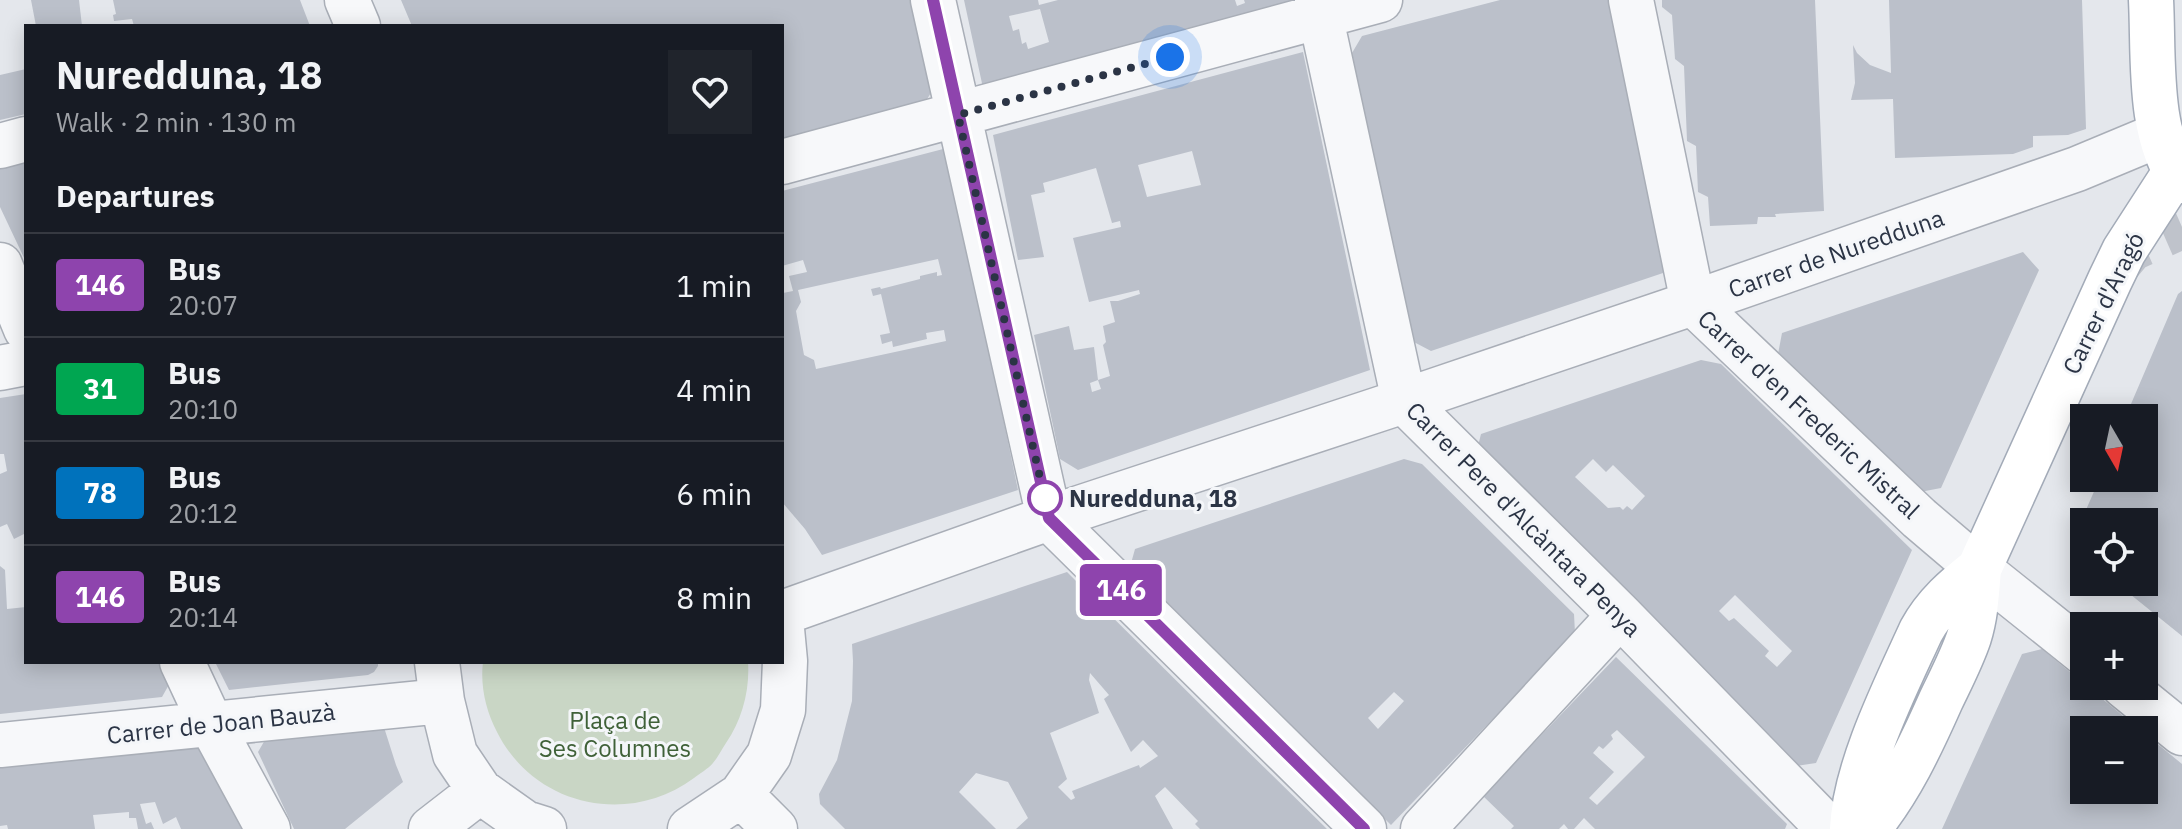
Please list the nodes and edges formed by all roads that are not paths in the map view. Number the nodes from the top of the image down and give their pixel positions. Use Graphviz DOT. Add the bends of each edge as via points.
graph roads {
  1 [pos="347,0"];
  2 [pos="933,0"];
  3 [pos="1380,0"];
  4 [pos="1631,0"];
  5 [pos="2151,0"];
  6 [pos="1319,8"];
  7 [pos="357,24"];
  8 [pos="958,115"];
  9 [pos="24,140"];
  10 [pos="0,146"];
  11 [pos="784,161"];
  12 [pos="2175,163"];
  13 [pos="0,265"];
  14 [pos="1693,303"];
  15 [pos="24,324"];
  16 [pos="24,363"];
  17 [pos="0,368"];
  18 [pos="1404,401"];
  19 [pos="1049,518"];
  20 [pos="1979,569"];
  21 [pos="784,612"];
  22 [pos="1620,615"];
  23 [pos="1938,640"];
  24 [pos="2070,642"];
  25 [pos="784,650"];
  26 [pos="183,664"];
  27 [pos="440,682"];
  28 [pos="2141,700"];
  29 [pos="211,724"];
  30 [pos="2182,733"];
  31 [pos="0,745"];
  32 [pos="480,791"];
  33 [pos="741,795"];
  34 [pos="268,829"];
  35 [pos="431,829"];
  36 [pos="544,829"];
  37 [pos="690,829"];
  38 [pos="775,829"];
  39 [pos="1364,829"];
  40 [pos="1423,829"];
  41 [pos="1829,829"];
  42 [pos="1852,829"];
  43 [pos="1859,829"];
  44 [pos="1868,829"];
  1 -- 7 [label="street"];
  2 -- 8 [label="street"];
  3 -- 6 [label="street"];
  4 -- 14 [label="street, Carrer d'en Frederic Mistral"];
  5 -- 12 [label="main road" via="2156,106"];
  6 -- 8 [label="street"];
  6 -- 18 [label="street, Carrer Pere d'Alcàntara Penya"];
  8 -- 11 [label="street"];
  8 -- 19 [label="street"];
  9 -- 10 [label="street"];
  12 -- 14 [label="street, Carrer de Nuredduna" via="2077,169"];
  12 -- 20 [label="main road, Carrer d'Aragó" via="2124,251"];
  13 -- 15 [label="street"];
  14 -- 18 [label="street, Carrer de Nuredduna"];
  14 -- 20 [label="street, Carrer d'en Frederic Mistral"];
  16 -- 17 [label="street"];
  18 -- 19 [label="street, Carrer de Nuredduna"];
  18 -- 22 [label="street, Carrer Pere d'Alcàntara Penya"];
  19 -- 21 [label="street, Carrer de Nuredduna"];
  19 -- 39 [label="street"];
  20 -- 24 [label="street, Carrer d'en Frederic Mistral"];
  20 -- 42 [label="main road, Carrer d'Aragó" via="1951,592 1921,631 1883,714"];
  20 -- 44 [label="main road, Carrer d'Aragó" via="1963,653 1899,787"];
  22 -- 40 [label="street"];
  22 -- 41 [label="street, Carrer Pere d'Alcàntara Penya"];
  23 -- 43 [label="street"];
  25 -- 33 [label="street" via="783,710 769,755"];
  26 -- 29 [label="street"];
  27 -- 29 [label="street, Carrer de Joan Bauzà"];
  27 -- 32 [label="street" via="455,754"];
  28 -- 30 [label="street"];
  29 -- 31 [label="street, Carrer de Joan Bauzà"];
  29 -- 34 [label="street"];
  32 -- 35 [label="street"];
  32 -- 36 [label="street" via="525,823"];
  33 -- 37 [label="street"];
  33 -- 38 [label="street"];
}
